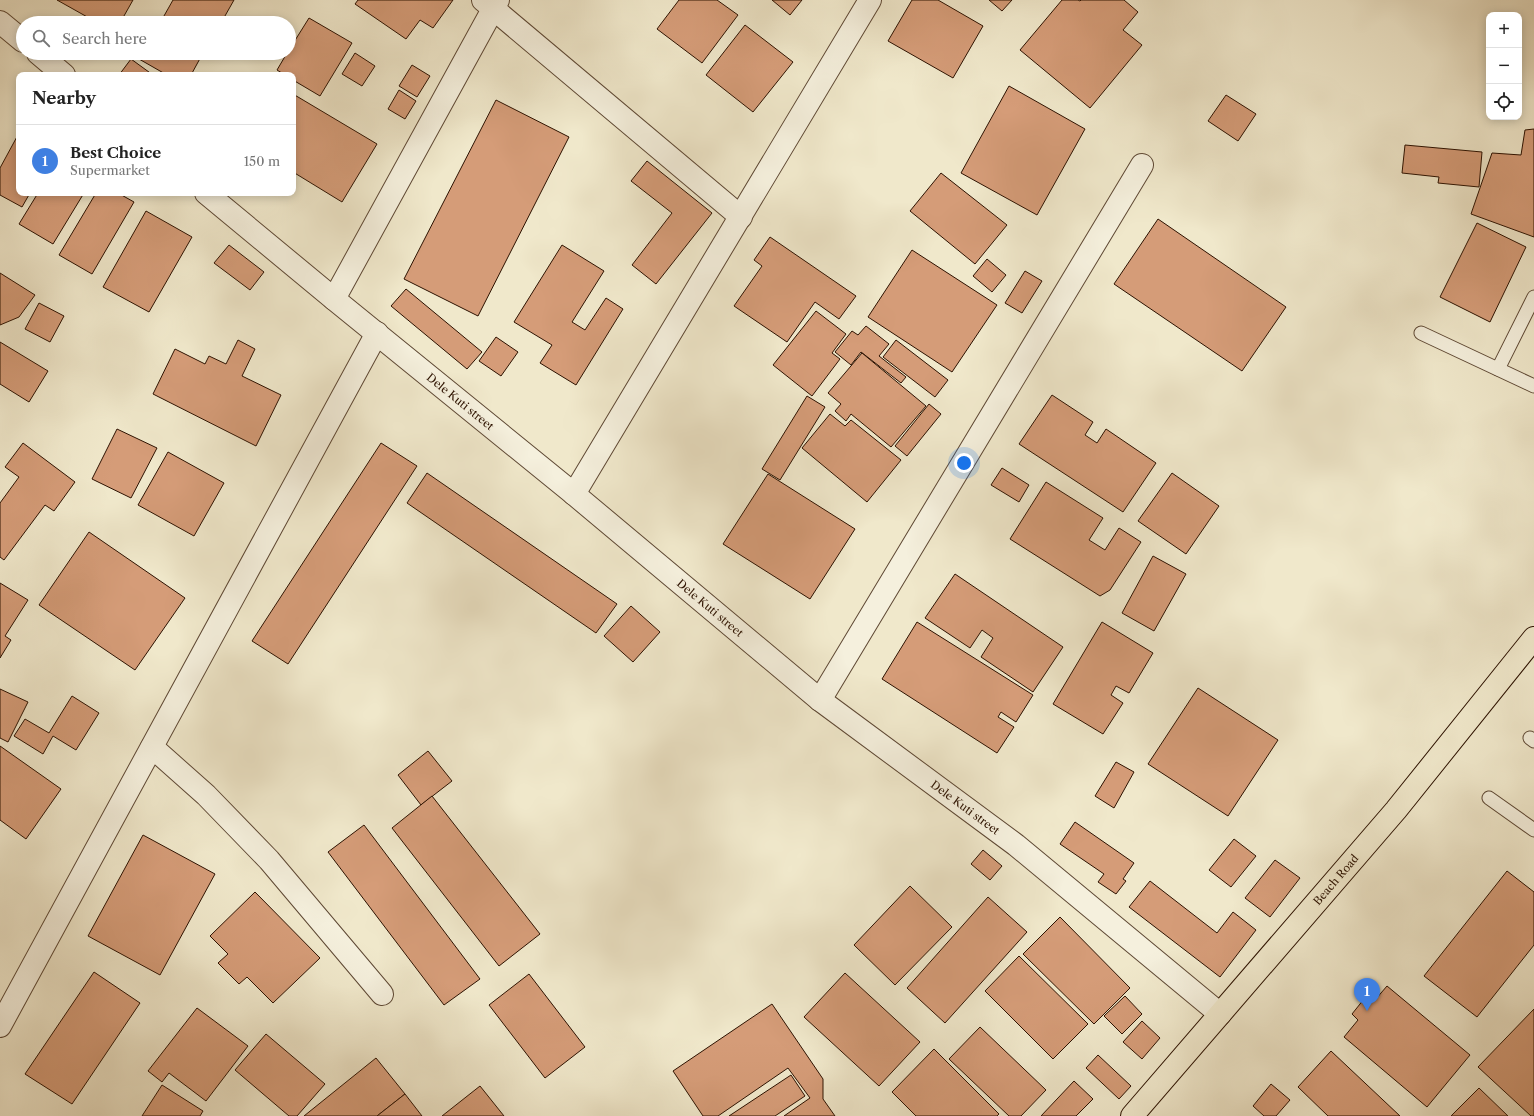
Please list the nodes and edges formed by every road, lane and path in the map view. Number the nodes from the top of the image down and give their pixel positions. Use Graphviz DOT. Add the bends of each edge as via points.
graph roads {
  1 [pos="870,0"];
  2 [pos="492,3"];
  3 [pos="0,22"];
  4 [pos="16,35"];
  5 [pos="46,60"];
  6 [pos="60,72"];
  7 [pos="1142,165"];
  8 [pos="210,196"];
  9 [pos="741,217"];
  10 [pos="1534,297"];
  11 [pos="334,299"];
  12 [pos="376,333"];
  13 [pos="1421,333"];
  14 [pos="1498,369"];
  15 [pos="1534,386"];
  16 [pos="574,494"];
  17 [pos="1534,638"];
  18 [pos="820,700"];
  19 [pos="152,748"];
  20 [pos="1489,798"];
  21 [pos="1534,830"];
  22 [pos="382,994"];
  23 [pos="1220,1014"];
  24 [pos="0,1026"];
  25 [pos="1132,1116"];
  1 -- 9 [label="street"];
  2 -- 9 [label="street"];
  2 -- 11 [label="street"];
  3 -- 4 [label="street"];
  5 -- 6 [label="street"];
  7 -- 18 [label="street"];
  8 -- 11 [label="street, Dele Kuti street"];
  9 -- 16 [label="street"];
  10 -- 14 [label="lane"];
  11 -- 12 [label="street, Dele Kuti street"];
  12 -- 16 [label="street, Dele Kuti street"];
  12 -- 19 [label="street"];
  13 -- 14 [label="lane"];
  14 -- 15 [label="lane"];
  16 -- 18 [label="street, Dele Kuti street"];
  17 -- 23 [label="main road, Beach Road" via="1396,810"];
  18 -- 23 [label="street, Dele Kuti street" via="1016,845"];
  19 -- 22 [label="street" via="206,795 269,860"];
  19 -- 24 [label="street"];
  20 -- 21 [label="lane"];
  23 -- 25 [label="main road, Beach Road"];
}
